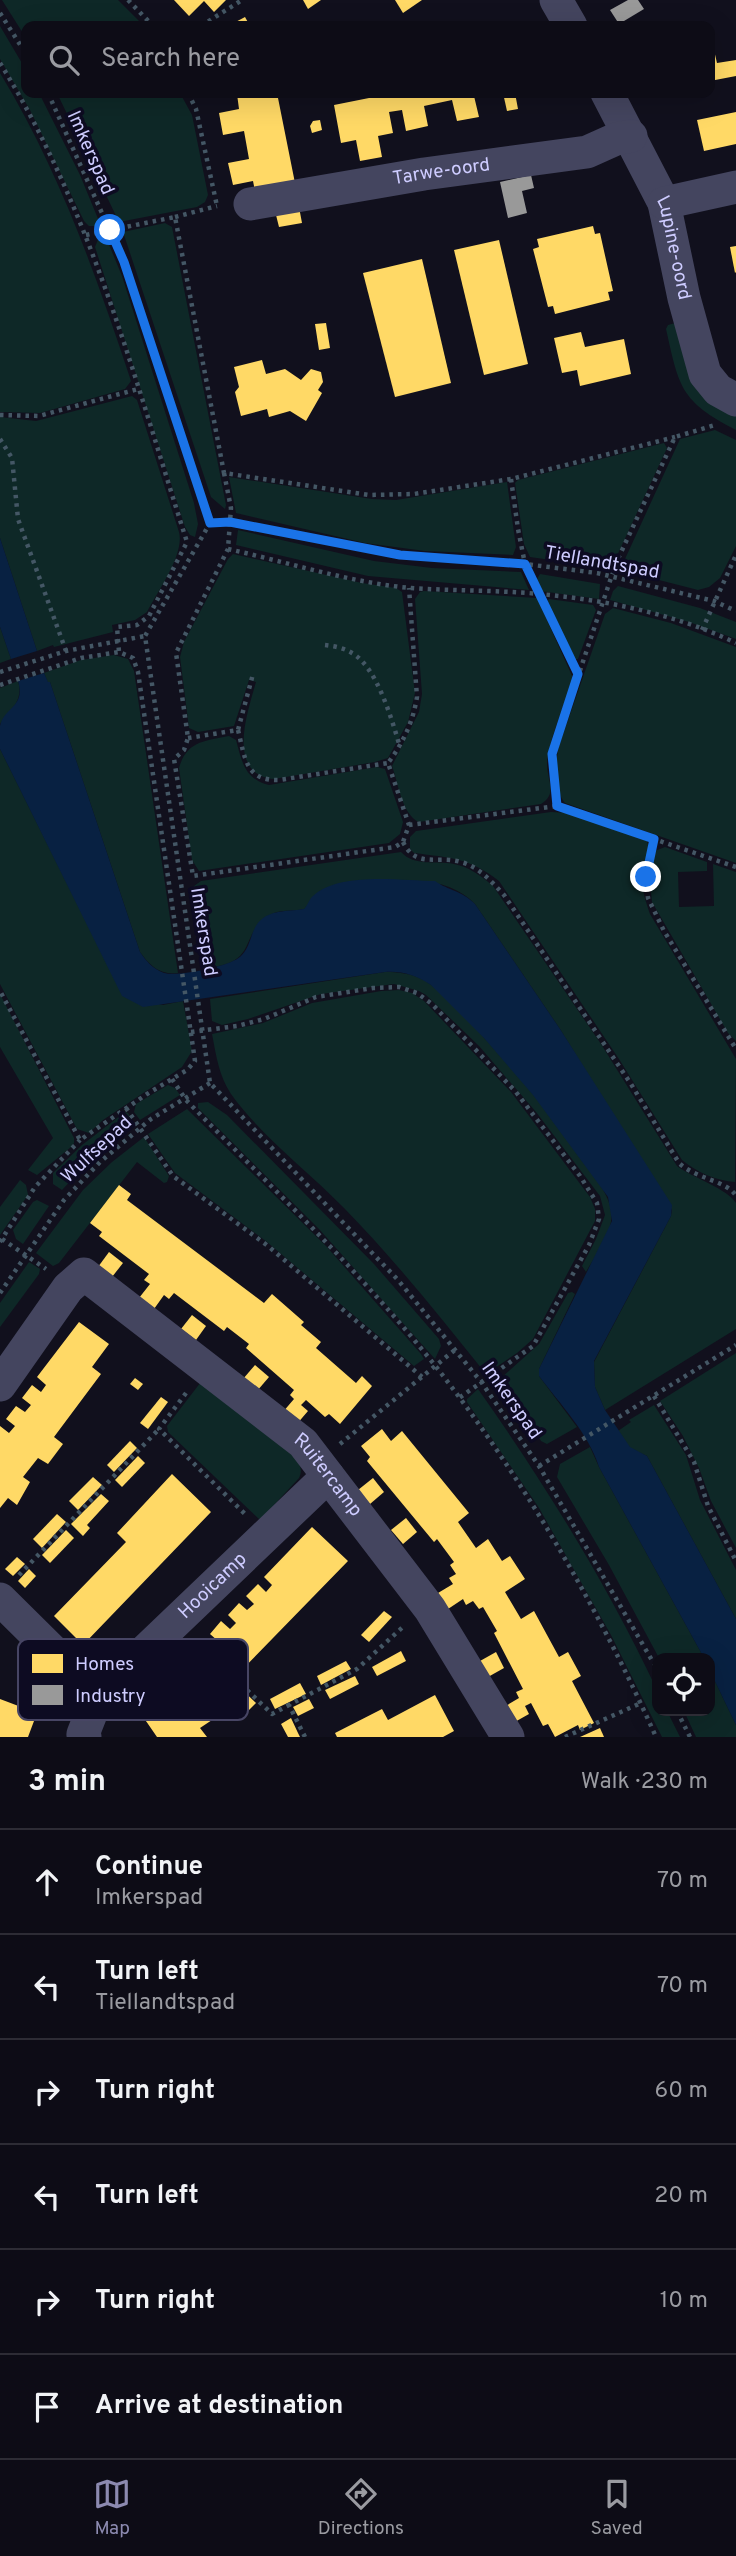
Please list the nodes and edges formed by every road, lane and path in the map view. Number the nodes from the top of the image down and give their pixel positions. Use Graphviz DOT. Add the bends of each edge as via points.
graph roads {
  1 [pos="128,0"];
  2 [pos="242,0"];
  3 [pos="556,0"];
  4 [pos="0,13"];
  5 [pos="148,21"];
  6 [pos="209,21"];
  7 [pos="568,21"];
  8 [pos="21,46"];
  9 [pos="0,63"];
  10 [pos="49,98"];
  11 [pos="190,98"];
  12 [pos="610,98"];
  13 [pos="631,136"];
  14 [pos="736,187"];
  15 [pos="664,203"];
  16 [pos="250,204"];
  17 [pos="216,206"];
  18 [pos="175,217"];
  19 [pos="110,230"];
  20 [pos="86,235"];
  21 [pos="138,389"];
  22 [pos="726,413"];
  23 [pos="0,415"];
  24 [pos="675,437"];
  25 [pos="0,439"];
  26 [pos="224,473"];
  27 [pos="511,479"];
  28 [pos="230,522"];
  29 [pos="210,523"];
  30 [pos="228,548"];
  31 [pos="736,555"];
  32 [pos="525,564"];
  33 [pos="612,576"];
  34 [pos="409,588"];
  35 [pos="538,594"];
  36 [pos="714,601"];
  37 [pos="602,602"];
  38 [pos="736,611"];
  39 [pos="702,630"];
  40 [pos="145,636"];
  41 [pos="118,640"];
  42 [pos="736,643"];
  43 [pos="325,645"];
  44 [pos="66,651"];
  45 [pos="119,652"];
  46 [pos="0,672"];
  47 [pos="253,674"];
  48 [pos="578,674"];
  49 [pos="1,685"];
  50 [pos="238,730"];
  51 [pos="188,738"];
  52 [pos="400,747"];
  53 [pos="388,763"];
  54 [pos="557,806"];
  55 [pos="409,825"];
  56 [pos="654,839"];
  57 [pos="403,842"];
  58 [pos="736,867"];
  59 [pos="0,991"];
  60 [pos="204,1031"];
  61 [pos="191,1032"];
  62 [pos="736,1049"];
  63 [pos="172,1079"];
  64 [pos="210,1083"];
  65 [pos="186,1100"];
  66 [pos="126,1108"];
  67 [pos="140,1129"];
  68 [pos="80,1140"];
  69 [pos="734,1187"];
  70 [pos="736,1196"];
  71 [pos="1,1241"];
  72 [pos="26,1256"];
  73 [pos="76,1281"];
  74 [pos="0,1293"];
  75 [pos="736,1345"];
  76 [pos="456,1349"];
  77 [pos="436,1366"];
  78 [pos="205,1367"];
  79 [pos="422,1377"];
  80 [pos="482,1383"];
  81 [pos="0,1385"];
  82 [pos="654,1396"];
  83 [pos="459,1398"];
  84 [pos="159,1429"];
  85 [pos="539,1466"];
  86 [pos="323,1469"];
  87 [pos="265,1535"];
  88 [pos="736,1561"];
  89 [pos="9,1587"];
  90 [pos="428,1606"];
  91 [pos="175,1622"];
  92 [pos="51,1639"];
  93 [pos="157,1639"];
  94 [pos="193,1639"];
  95 [pos="652,1660"];
  96 [pos="248,1691"];
  97 [pos="641,1703"];
  98 [pos="289,1705"];
  99 [pos="680,1716"];
  100 [pos="89,1720"];
  101 [pos="85,1737"];
  102 [pos="305,1737"];
  103 [pos="508,1737"];
  104 [pos="565,1737"];
  105 [pos="656,1737"];
  106 [pos="690,1737"];
  1 -- 5 [label="path"];
  2 -- 6 [label="path"];
  3 -- 7 [label="street"];
  4 -- 8 [label="path"];
  9 -- 20 [label="path"];
  10 -- 19 [label="path, Imkerspad"];
  11 -- 17 [label="path"];
  12 -- 13 [label="street, Lupine-oord"];
  13 -- 15 [label="street, Lupine-oord"];
  13 -- 16 [label="street, Tarwe-oord" via="587,152"];
  14 -- 15 [label="street"];
  15 -- 22 [label="street, Lupine-oord" via="705,374 718,390"];
  16 -- 17 [label="path"];
  17 -- 18 [label="path"];
  18 -- 19 [label="path"];
  18 -- 26 [label="path"];
  19 -- 20 [label="path"];
  19 -- 29 [label="path, Imkerspad"];
  20 -- 21 [label="path"];
  21 -- 23 [label="path" via="39,416"];
  21 -- 41 [label="path" via="187,542 149,616 137,625 117,627"];
  22 -- 24 [label="path"];
  24 -- 27 [label="path"];
  24 -- 33 [label="path"];
  25 -- 44 [label="path" via="12,457 18,519"];
  26 -- 27 [label="path" via="392,496"];
  26 -- 28 [label="path"];
  27 -- 32 [label="path"];
  28 -- 29 [label="path, Tiellandtspad"];
  28 -- 30 [label="path"];
  28 -- 32 [label="path, Tiellandtspad" via="400,555"];
  29 -- 40 [label="path"];
  30 -- 34 [label="path"];
  30 -- 51 [label="path" via="176,653"];
  31 -- 36 [label="path"];
  32 -- 33 [label="path, Tiellandtspad"];
  32 -- 35 [label="path"];
  33 -- 36 [label="path, Tiellandtspad"];
  33 -- 37 [label="path"];
  34 -- 35 [label="path"];
  34 -- 52 [label="path" via="417,697"];
  35 -- 37 [label="path"];
  35 -- 48 [label="path"];
  36 -- 38 [label="path, Tiellandtspad"];
  36 -- 39 [label="path"];
  37 -- 39 [label="path"];
  37 -- 48 [label="path"];
  39 -- 42 [label="path"];
  40 -- 41 [label="path"];
  40 -- 60 [label="path, Imkerspad"];
  41 -- 44 [label="path"];
  41 -- 45 [label="path"];
  43 -- 52 [label="path" via="353,653 369,670"];
  44 -- 46 [label="path"];
  45 -- 49 [label="path" via="81,658"];
  45 -- 61 [label="path" via="133,658 138,672"];
  47 -- 50 [label="path"];
  48 -- 54 [label="path" via="552,754"];
  50 -- 51 [label="path"];
  50 -- 53 [label="path" via="249,767 262,779"];
  51 -- 57 [label="path" via="174,759 193,876 395,847"];
  52 -- 53 [label="path"];
  53 -- 55 [label="path"];
  54 -- 55 [label="path"];
  54 -- 56 [label="path"];
  55 -- 57 [label="path"];
  56 -- 58 [label="path"];
  56 -- 62 [label="path" via="646,877 648,898"];
  57 -- 69 [label="path" via="417,859 460,862 483,873 511,906 680,1163 689,1172"];
  59 -- 68 [label="path"];
  60 -- 61 [label="path"];
  60 -- 64 [label="path, Imkerspad"];
  60 -- 80 [label="path" via="264,1018 316,997 399,986 432,1004 516,1092 580,1176 597,1203 599,1219 533,1346"];
  61 -- 63 [label="path" via="195,1061"];
  63 -- 65 [label="path"];
  63 -- 66 [label="path"];
  64 -- 65 [label="path, Wulfsepad"];
  64 -- 76 [label="path, Imkerspad" via="398,1280"];
  65 -- 67 [label="path, Wulfsepad"];
  65 -- 77 [label="path" via="369,1289"];
  66 -- 67 [label="path"];
  66 -- 68 [label="path"];
  67 -- 72 [label="path, Wulfsepad" via="64,1200"];
  67 -- 79 [label="path" via="173,1177 268,1246"];
  68 -- 71 [label="path" via="35,1187"];
  69 -- 70 [label="path"];
  71 -- 72 [label="path"];
  72 -- 73 [label="path"];
  72 -- 74 [label="path, Wulfsepad"];
  73 -- 78 [label="street, Ruitercamp"];
  73 -- 81 [label="street"];
  75 -- 82 [label="path"];
  76 -- 77 [label="path"];
  76 -- 80 [label="path, Imkerspad"];
  77 -- 79 [label="path"];
  77 -- 83 [label="path"];
  78 -- 84 [label="path"];
  78 -- 86 [label="street, Ruitercamp" via="303,1443"];
  79 -- 86 [label="path"];
  80 -- 83 [label="path"];
  80 -- 85 [label="path, Imkerspad"];
  82 -- 85 [label="path"];
  82 -- 88 [label="path" via="694,1462 708,1506"];
  83 -- 97 [label="path" via="516,1480 593,1608"];
  84 -- 87 [label="path"];
  84 -- 89 [label="path"];
  85 -- 95 [label="path, Imkerspad"];
  86 -- 87 [label="street, Hooicamp"];
  86 -- 90 [label="street, Ruitercamp"];
  87 -- 91 [label="street, Hooicamp"];
  89 -- 92 [label="street"];
  90 -- 98 [label="path" via="357,1670"];
  90 -- 103 [label="street, Ruitercamp"];
  91 -- 93 [label="street, Hooicamp"];
  91 -- 94 [label="path"];
  96 -- 98 [label="path" via="272,1714"];
  97 -- 104 [label="path"];
  97 -- 105 [label="path"];
  98 -- 102 [label="path"];
  99 -- 106 [label="path"];
  100 -- 101 [label="street"];
}
